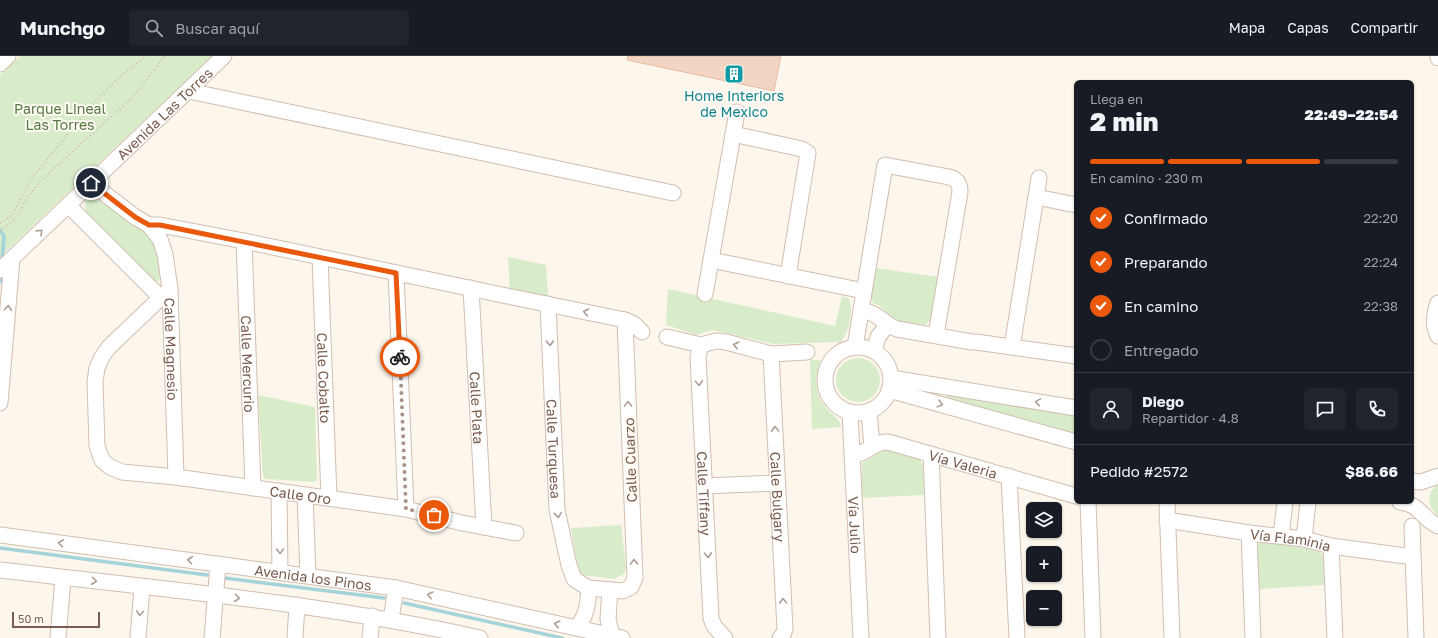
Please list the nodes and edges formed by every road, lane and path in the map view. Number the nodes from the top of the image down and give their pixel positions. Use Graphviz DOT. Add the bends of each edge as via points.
graph roads {
  1 [pos="8,56"];
  2 [pos="147,56"];
  3 [pos="165,56"];
  4 [pos="224,56"];
  5 [pos="0,64"];
  6 [pos="189,91"];
  7 [pos="737,112"];
  8 [pos="733,134"];
  9 [pos="1040,178"];
  10 [pos="91,183"];
  11 [pos="673,193"];
  12 [pos="1036,197"];
  13 [pos="68,205"];
  14 [pos="1074,205"];
  15 [pos="1,222"];
  16 [pos="149,225"];
  17 [pos="0,230"];
  18 [pos="244,241"];
  19 [pos="320,257"];
  20 [pos="12,260"];
  21 [pos="711,260"];
  22 [pos="0,270"];
  23 [pos="396,273"];
  24 [pos="788,276"];
  25 [pos="471,288"];
  26 [pos="864,291"];
  27 [pos="165,294"];
  28 [pos="705,294"];
  29 [pos="1438,303"];
  30 [pos="548,304"];
  31 [pos="861,310"];
  32 [pos="625,320"];
  33 [pos="888,324"];
  34 [pos="642,332"];
  35 [pos="936,335"];
  36 [pos="1438,336"];
  37 [pos="667,337"];
  38 [pos="701,345"];
  39 [pos="856,347"];
  40 [pos="1012,347"];
  41 [pos="874,351"];
  42 [pos="807,352"];
  43 [pos="771,354"];
  44 [pos="1074,356"];
  45 [pos="924,383"];
  46 [pos="890,384"];
  47 [pos="921,399"];
  48 [pos="0,403"];
  49 [pos="1074,408"];
  50 [pos="869,411"];
  51 [pos="850,412"];
  52 [pos="1074,441"];
  53 [pos="872,447"];
  54 [pos="931,454"];
  55 [pos="853,456"];
  56 [pos="1009,476"];
  57 [pos="1438,476"];
  58 [pos="176,477"];
  59 [pos="1415,481"];
  60 [pos="777,483"];
  61 [pos="704,486"];
  62 [pos="253,488"];
  63 [pos="279,491"];
  64 [pos="305,495"];
  65 [pos="1074,495"];
  66 [pos="329,498"];
  67 [pos="1088,504"];
  68 [pos="1167,504"];
  69 [pos="1285,504"];
  70 [pos="1308,504"];
  71 [pos="1407,504"];
  72 [pos="406,509"];
  73 [pos="1168,520"];
  74 [pos="1412,526"];
  75 [pos="1438,526"];
  76 [pos="484,527"];
  77 [pos="516,533"];
  78 [pos="1249,533"];
  79 [pos="0,535"];
  80 [pos="1282,536"];
  81 [pos="1304,539"];
  82 [pos="1331,546"];
  83 [pos="1413,557"];
  84 [pos="218,564"];
  85 [pos="0,570"];
  86 [pos="280,572"];
  87 [pos="308,575"];
  88 [pos="63,578"];
  89 [pos="142,587"];
  90 [pos="587,587"];
  91 [pos="396,588"];
  92 [pos="614,591"];
  93 [pos="215,595"];
  94 [pos="297,605"];
  95 [pos="372,616"];
  96 [pos="391,620"];
  97 [pos="576,628"];
  98 [pos="448,634"];
  99 [pos="617,637"];
  100 [pos="58,638"];
  101 [pos="138,638"];
  102 [pos="212,638"];
  103 [pos="295,638"];
  104 [pos="370,638"];
  105 [pos="480,638"];
  106 [pos="725,638"];
  107 [pos="780,638"];
  108 [pos="861,638"];
  109 [pos="938,638"];
  110 [pos="1017,638"];
  111 [pos="1093,638"];
  112 [pos="1172,638"];
  113 [pos="1253,638"];
  114 [pos="1335,638"];
  115 [pos="1416,638"];
  1 -- 5 [label="street"];
  2 -- 15 [label="path" via="120,76 92,105 31,179 12,215"];
  3 -- 17 [label="path" via="132,98 40,181 15,220"];
  4 -- 6 [label="street, Avenida Las Torres"];
  6 -- 10 [label="street, Avenida Las Torres"];
  6 -- 11 [label="street"];
  7 -- 8 [label="street"];
  8 -- 21 [label="street"];
  8 -- 24 [label="street" via="807,151 808,158"];
  9 -- 12 [label="street"];
  10 -- 13 [label="street, Avenida Las Torres"];
  10 -- 16 [label="street"];
  12 -- 14 [label="street"];
  12 -- 40 [label="street"];
  20 -- 13 [label="street, Avenida Las Torres, one-way"];
  13 -- 27 [label="street"];
  16 -- 18 [label="street"];
  16 -- 27 [label="street, Calle Magnesio" via="160,239 165,254"];
  18 -- 19 [label="street"];
  18 -- 62 [label="street, Calle Mercurio"];
  19 -- 23 [label="street"];
  19 -- 66 [label="street, Calle Cobalto"];
  20 -- 22 [label="street, Avenida Las Torres"];
  48 -- 20 [label="street, one-way"];
  21 -- 24 [label="street"];
  21 -- 28 [label="street"];
  23 -- 25 [label="street"];
  23 -- 72 [label="street"];
  24 -- 26 [label="street"];
  25 -- 30 [label="street"];
  25 -- 76 [label="street, Calle Plata"];
  26 -- 31 [label="street"];
  26 -- 35 [label="street" via="885,165 957,180 960,192"];
  27 -- 58 [label="street, Calle Magnesio"];
  27 -- 58 [label="street, Calle Oro" via="109,347 97,368 97,446 102,460 122,472"];
  29 -- 36 [label="street" via="1434,323"];
  32 -- 30 [label="street, one-way"];
  30 -- 90 [label="street, Calle Turquesa, one-way" via="558,518 572,577"];
  31 -- 33 [label="street" via="874,312"];
  31 -- 39 [label="street"];
  32 -- 34 [label="street"];
  92 -- 32 [label="street, Calle Cuarzo, one-way" via="629,589 635,578"];
  33 -- 35 [label="street" via="897,329"];
  33 -- 41 [label="street" via="878,337"];
  35 -- 40 [label="street"];
  37 -- 38 [label="street"];
  43 -- 38 [label="street, one-way" via="726,342 716,341"];
  38 -- 61 [label="street, Calle Tiffany, one-way" via="698,357"];
  39 -- 41 [label="street"];
  39 -- 51 [label="street" via="836,354 826,372 825,382 830,397 841,408"];
  40 -- 44 [label="street"];
  41 -- 46 [label="street" via="888,367"];
  42 -- 43 [label="street"];
  60 -- 43 [label="street, Calle Bulgary, one-way"];
  45 -- 46 [label="street"];
  45 -- 47 [label="street"];
  49 -- 45 [label="street, one-way"];
  46 -- 47 [label="street"];
  46 -- 50 [label="street" via="878,406"];
  47 -- 52 [label="street, one-way"];
  50 -- 51 [label="street"];
  50 -- 53 [label="street"];
  51 -- 55 [label="street, Vía Julio"];
  53 -- 54 [label="street, Vía Valeria" via="880,442 888,442"];
  53 -- 55 [label="street, Vía Valeria"];
  54 -- 56 [label="street, Vía Valeria"];
  54 -- 109 [label="street"];
  55 -- 108 [label="street, Vía Julio"];
  56 -- 65 [label="street, Vía Valeria"];
  56 -- 110 [label="street"];
  57 -- 59 [label="street"];
  58 -- 62 [label="street, Calle Oro"];
  60 -- 61 [label="street"];
  107 -- 60 [label="street, Calle Bulgary, one-way" via="784,635 785,629"];
  61 -- 106 [label="street, Calle Tiffany, one-way" via="711,618 714,626"];
  62 -- 63 [label="street, Calle Oro"];
  63 -- 64 [label="street, Calle Oro"];
  63 -- 86 [label="street, one-way"];
  64 -- 66 [label="street, Calle Oro"];
  64 -- 87 [label="street"];
  66 -- 72 [label="street, Calle Oro"];
  67 -- 111 [label="street"];
  68 -- 73 [label="street"];
  69 -- 80 [label="street"];
  70 -- 81 [label="street"];
  71 -- 75 [label="street"];
  72 -- 76 [label="street, Calle Oro"];
  73 -- 78 [label="street, Vía Flaminia"];
  73 -- 112 [label="street"];
  74 -- 83 [label="street"];
  76 -- 77 [label="street, Calle Oro"];
  78 -- 80 [label="street, Vía Flaminia"];
  78 -- 113 [label="street"];
  84 -- 79 [label="street, Avenida los Pinos, one-way"];
  80 -- 81 [label="street, Vía Flaminia"];
  81 -- 82 [label="street, Vía Flaminia"];
  82 -- 83 [label="street, Vía Flaminia"];
  82 -- 114 [label="street"];
  83 -- 115 [label="street"];
  84 -- 86 [label="street, Avenida los Pinos"];
  84 -- 93 [label="street"];
  85 -- 88 [label="street"];
  86 -- 87 [label="street, Avenida los Pinos"];
  87 -- 91 [label="street, Avenida los Pinos"];
  88 -- 89 [label="street, one-way"];
  88 -- 100 [label="street"];
  89 -- 93 [label="street"];
  89 -- 101 [label="street, one-way"];
  90 -- 92 [label="street"];
  90 -- 97 [label="street" via="586,613"];
  91 -- 96 [label="street"];
  97 -- 91 [label="street, Avenida los Pinos, one-way"];
  92 -- 99 [label="street" via="608,619"];
  93 -- 94 [label="street, one-way"];
  93 -- 102 [label="street"];
  94 -- 95 [label="street"];
  94 -- 103 [label="street"];
  95 -- 96 [label="street"];
  95 -- 104 [label="street"];
  96 -- 98 [label="street"];
  97 -- 99 [label="street, Avenida los Pinos"];
  98 -- 105 [label="street"];
}
